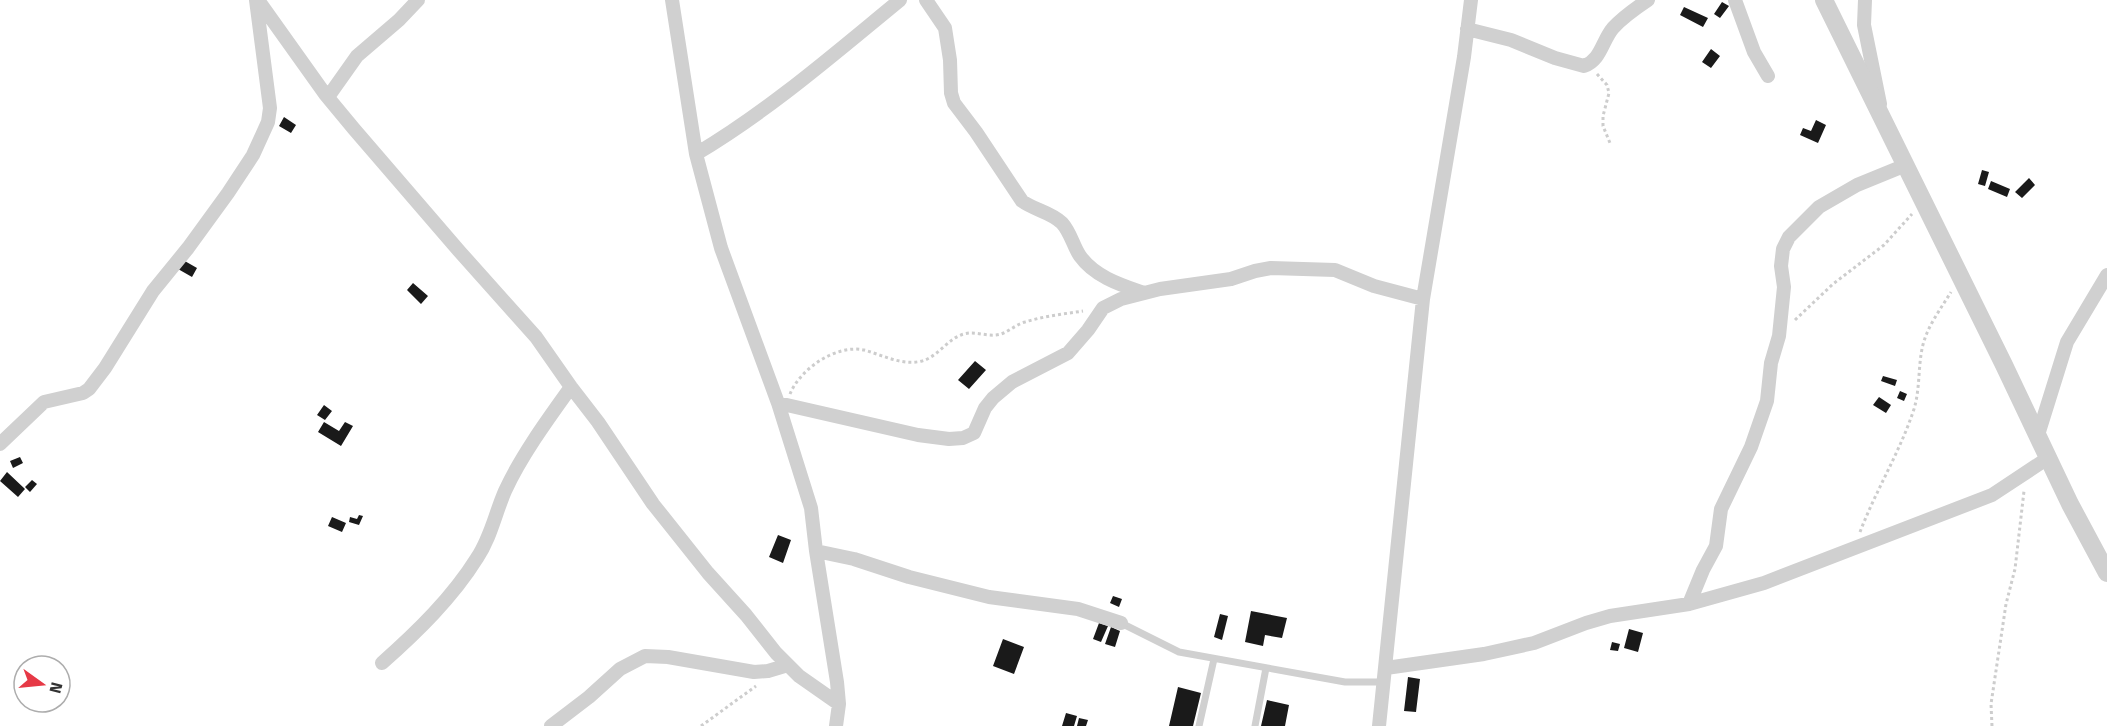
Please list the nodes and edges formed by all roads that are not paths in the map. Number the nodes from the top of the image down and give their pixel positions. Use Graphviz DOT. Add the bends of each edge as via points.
graph roads {
  1 [pos="257,0"];
  2 [pos="418,0"];
  3 [pos="672,0"];
  4 [pos="900,0"];
  5 [pos="926,0"];
  6 [pos="1471,0"];
  7 [pos="1648,0"];
  8 [pos="1735,0"];
  9 [pos="1824,0"];
  10 [pos="1864,0"];
  11 [pos="1467,29"];
  12 [pos="1768,76"];
  13 [pos="328,98"];
  14 [pos="1884,120"];
  15 [pos="696,154"];
  16 [pos="1906,165"];
  17 [pos="2107,275"];
  18 [pos="1144,292"];
  19 [pos="1423,299"];
  20 [pos="571,387"];
  21 [pos="784,404"];
  22 [pos="2038,435"];
  23 [pos="0,444"];
  24 [pos="2048,458"];
  25 [pos="816,551"];
  26 [pos="2107,573"];
  27 [pos="1689,604"];
  28 [pos="1120,623"];
  29 [pos="1214,659"];
  30 [pos="382,663"];
  31 [pos="783,667"];
  32 [pos="1266,668"];
  33 [pos="1385,675"];
  34 [pos="839,704"];
  35 [pos="551,726"];
  36 [pos="836,726"];
  37 [pos="1199,726"];
  38 [pos="1255,726"];
  39 [pos="1379,726"];
  1 -- 13 [label="street"];
  1 -- 23 [label="street" via="270,108 253,155 153,291 89,389 44,402"];
  2 -- 13 [label="street" via="357,56"];
  3 -- 15 [label="street"];
  4 -- 15 [label="street" via="738,129"];
  5 -- 18 [label="street" via="945,28 954,104 1022,201 1062,223 1080,256 1098,273"];
  6 -- 11 [label="street"];
  7 -- 11 [label="street" via="1613,28 1596,60 1584,66"];
  8 -- 12 [label="street" via="1754,52"];
  9 -- 14 [label="street"];
  10 -- 14 [label="street" via="1864,25"];
  11 -- 19 [label="street"];
  13 -- 20 [label="street" via="536,337"];
  14 -- 16 [label="street"];
  15 -- 21 [label="street" via="721,248"];
  16 -- 22 [label="street"];
  16 -- 27 [label="street" via="1840,193 1819,207 1789,237 1783,249 1779,336 1767,400 1751,447 1721,509 1716,546"];
  17 -- 22 [label="street" via="2067,342"];
  18 -- 19 [label="street" via="1231,279 1270,268 1335,270"];
  18 -- 21 [label="street" via="1120,298 1103,308 1068,353 999,392 985,408 974,433 963,438 918,435"];
  19 -- 33 [label="street"];
  20 -- 30 [label="street" via="516,471 491,532 460,584"];
  20 -- 31 [label="street" via="653,504"];
  21 -- 25 [label="street" via="811,508"];
  22 -- 24 [label="street"];
  24 -- 26 [label="street"];
  24 -- 27 [label="street" via="1992,495 1764,584"];
  25 -- 28 [label="street" via="989,597 1078,609"];
  25 -- 34 [label="street"];
  27 -- 33 [label="street" via="1610,616 1534,643"];
  28 -- 29 [label="lane" via="1179,652"];
  29 -- 32 [label="lane"];
  29 -- 37 [label="lane"];
  31 -- 34 [label="street"];
  31 -- 35 [label="street" via="754,672 645,656 620,669"];
  32 -- 33 [label="lane" via="1345,682"];
  32 -- 38 [label="lane"];
  33 -- 39 [label="street"];
  34 -- 36 [label="street"];
}
